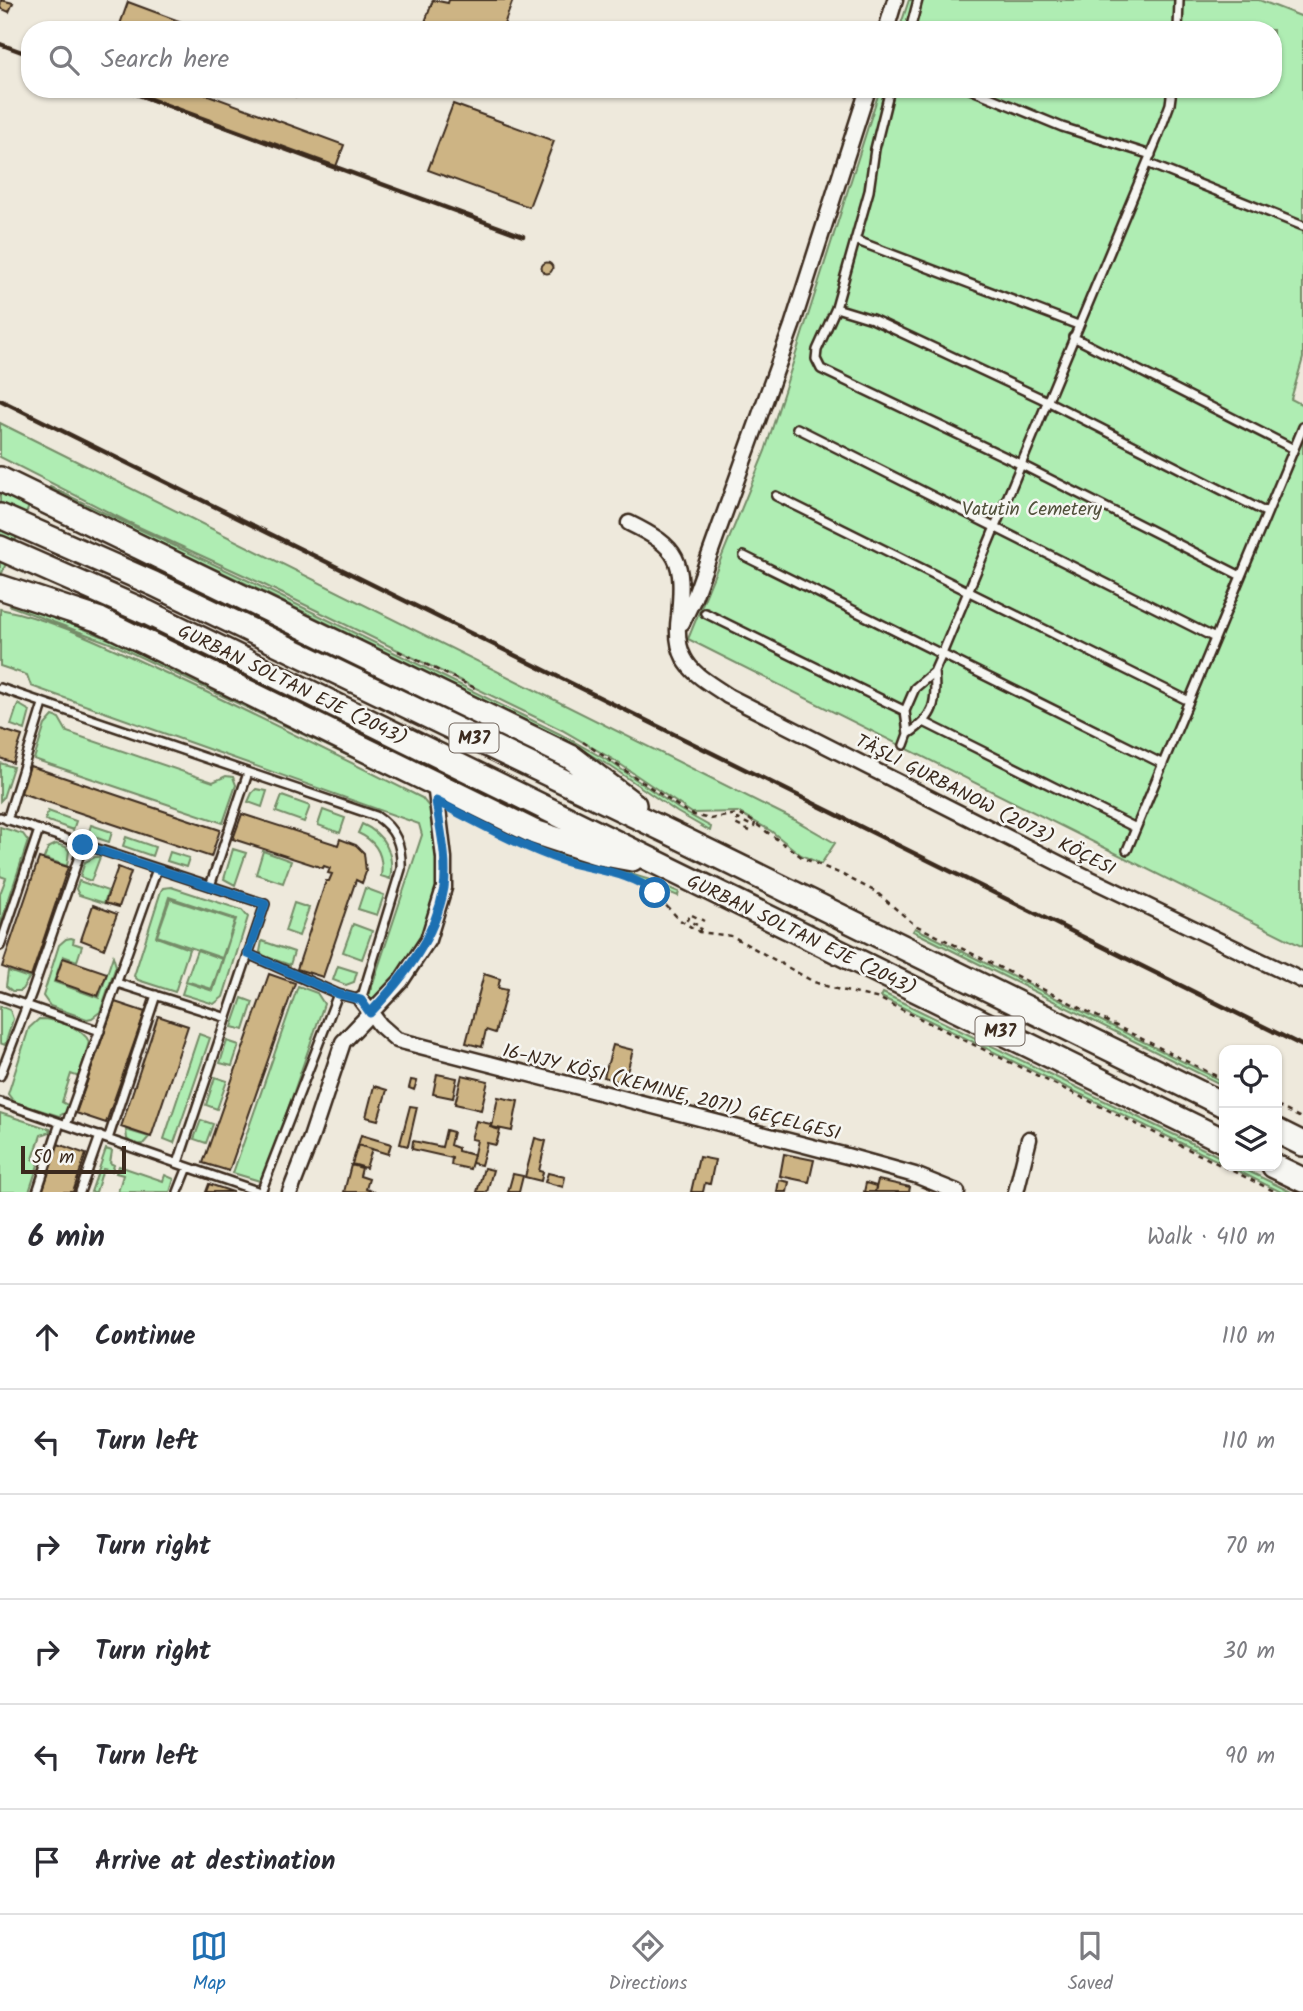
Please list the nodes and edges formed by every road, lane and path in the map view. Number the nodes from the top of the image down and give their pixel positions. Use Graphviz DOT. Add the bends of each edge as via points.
graph roads {
  1 [pos="895,0"];
  2 [pos="918,0"];
  3 [pos="1179,0"];
  4 [pos="889,21"];
  5 [pos="912,21"];
  6 [pos="1178,21"];
  7 [pos="865,98"];
  8 [pos="888,98"];
  9 [pos="992,98"];
  10 [pos="1171,98"];
  11 [pos="1149,159"];
  12 [pos="1303,226"];
  13 [pos="855,240"];
  14 [pos="836,308"];
  15 [pos="1078,325"];
  16 [pos="1073,337"];
  17 [pos="1047,401"];
  18 [pos="1303,427"];
  19 [pos="797,428"];
  20 [pos="1294,449"];
  21 [pos="1020,464"];
  22 [pos="0,479"];
  23 [pos="776,496"];
  24 [pos="1267,513"];
  25 [pos="0,516"];
  26 [pos="629,523"];
  27 [pos="994,528"];
  28 [pos="0,548"];
  29 [pos="744,556"];
  30 [pos="1241,576"];
  31 [pos="0,587"];
  32 [pos="968,591"];
  33 [pos="705,613"];
  34 [pos="677,634"];
  35 [pos="1215,638"];
  36 [pos="942,654"];
  37 [pos="934,672"];
  38 [pos="0,688"];
  39 [pos="1189,701"];
  40 [pos="43,704"];
  41 [pos="905,710"];
  42 [pos="926,723"];
  43 [pos="908,734"];
  44 [pos="904,745"];
  45 [pos="1163,764"];
  46 [pos="248,773"];
  47 [pos="435,784"];
  48 [pos="3,819"];
  49 [pos="755,823"];
  50 [pos="1136,828"];
  51 [pos="39,830"];
  52 [pos="750,831"];
  53 [pos="673,834"];
  54 [pos="83,845"];
  55 [pos="1127,850"];
  56 [pos="664,866"];
  57 [pos="157,869"];
  58 [pos="625,877"];
  59 [pos="210,886"];
  60 [pos="704,921"];
  61 [pos="699,932"];
  62 [pos="0,946"];
  63 [pos="248,954"];
  64 [pos="1303,981"];
  65 [pos="117,982"];
  66 [pos="338,994"];
  67 [pos="156,995"];
  68 [pos="0,996"];
  69 [pos="361,1000"];
  70 [pos="26,1006"];
  71 [pos="370,1013"];
  72 [pos="227,1018"];
  73 [pos="100,1031"];
  74 [pos="0,1076"];
  75 [pos="0,1102"];
  76 [pos="1219,1103"];
  77 [pos="1281,1108"];
  78 [pos="1303,1119"];
  79 [pos="63,1124"];
  80 [pos="1282,1134"];
  81 [pos="100,1136"];
  82 [pos="108,1139"];
  83 [pos="1029,1139"];
  84 [pos="1219,1139"];
  85 [pos="1303,1144"];
  86 [pos="178,1163"];
  87 [pos="188,1167"];
  88 [pos="1282,1170"];
  89 [pos="1303,1180"];
  90 [pos="37,1192"];
  91 [pos="80,1192"];
  92 [pos="178,1192"];
  93 [pos="261,1192"];
  94 [pos="290,1192"];
  95 [pos="957,1192"];
  96 [pos="1016,1192"];
  97 [pos="1276,1192"];
  1 -- 4 [label="street"];
  2 -- 5 [label="lane"];
  3 -- 6 [label="lane"];
  7 -- 34 [label="street" via="792,326"];
  8 -- 13 [label="lane"];
  9 -- 11 [label="lane"];
  10 -- 11 [label="lane"];
  11 -- 12 [label="lane"];
  11 -- 15 [label="lane"];
  13 -- 14 [label="lane"];
  13 -- 15 [label="lane"];
  14 -- 17 [label="lane" via="872,319"];
  14 -- 21 [label="lane" via="817,350 821,369"];
  15 -- 16 [label="lane"];
  16 -- 17 [label="lane"];
  16 -- 20 [label="lane"];
  17 -- 21 [label="lane"];
  17 -- 24 [label="lane"];
  18 -- 20 [label="lane"];
  19 -- 27 [label="lane"];
  20 -- 24 [label="lane"];
  21 -- 27 [label="lane"];
  21 -- 30 [label="lane"];
  22 -- 53 [label="highway" via="571,757"];
  23 -- 32 [label="lane"];
  24 -- 30 [label="lane"];
  25 -- 53 [label="highway, GURBAN SOLTAN EJE (2043) / M37" via="154,584"];
  26 -- 34 [label="street" via="656,536 678,562 682,580"];
  27 -- 32 [label="lane"];
  27 -- 35 [label="lane"];
  28 -- 56 [label="highway, GURBAN SOLTAN EJE (2043) / M37" via="148,613"];
  29 -- 36 [label="lane"];
  30 -- 35 [label="lane"];
  31 -- 47 [label="highway" via="100,620"];
  32 -- 36 [label="lane"];
  32 -- 39 [label="lane"];
  33 -- 41 [label="lane"];
  34 -- 64 [label="street, TÄŞLI GURBANOW (2073) KÖÇESI" via="689,666 728,696"];
  35 -- 39 [label="lane"];
  36 -- 37 [label="lane"];
  36 -- 45 [label="lane"];
  37 -- 41 [label="lane" via="915,688"];
  37 -- 42 [label="lane" via="936,696"];
  38 -- 40 [label="lane"];
  39 -- 45 [label="lane"];
  40 -- 46 [label="lane"];
  40 -- 48 [label="lane"];
  41 -- 43 [label="lane"];
  42 -- 43 [label="lane"];
  42 -- 50 [label="lane"];
  43 -- 44 [label="lane"];
  45 -- 50 [label="lane"];
  46 -- 59 [label="lane"];
  46 -- 69 [label="lane" via="376,816 397,837 401,869"];
  47 -- 56 [label="highway" via="534,832 599,853"];
  47 -- 71 [label="street" via="444,888 428,940 401,981"];
  48 -- 51 [label="lane"];
  49 -- 52 [label="path" via="754,827 738,819 735,824"];
  50 -- 55 [label="lane"];
  51 -- 54 [label="lane"];
  51 -- 62 [label="lane"];
  53 -- 76 [label="highway, GURBAN SOLTAN EJE (2043) / M37"];
  54 -- 57 [label="lane"];
  54 -- 70 [label="lane"];
  56 -- 84 [label="highway, GURBAN SOLTAN EJE (2043) / M37"];
  57 -- 59 [label="lane"];
  57 -- 65 [label="lane"];
  58 -- 61 [label="path" via="648,886 680,920"];
  59 -- 63 [label="lane" via="265,904"];
  60 -- 61 [label="path" via="690,914 687,920 701,927"];
  61 -- 97 [label="path" via="732,936 814,982 880,999"];
  63 -- 66 [label="lane"];
  63 -- 72 [label="lane"];
  65 -- 67 [label="lane"];
  65 -- 73 [label="lane"];
  66 -- 69 [label="lane"];
  66 -- 93 [label="lane"];
  67 -- 72 [label="lane"];
  67 -- 82 [label="lane"];
  68 -- 70 [label="lane"];
  69 -- 71 [label="street, 16-NJY KÖŞI (KEMINE, 2071) GEÇELGESI"];
  70 -- 73 [label="lane"];
  70 -- 74 [label="lane"];
  71 -- 94 [label="street" via="343,1042"];
  71 -- 95 [label="street, 16-NJY KÖŞI (KEMINE, 2071) GEÇELGESI" via="397,1040 847,1156"];
  72 -- 86 [label="lane"];
  73 -- 79 [label="lane"];
  75 -- 79 [label="lane"];
  77 -- 78 [label="path"];
  79 -- 81 [label="lane"];
  79 -- 90 [label="lane"];
  80 -- 85 [label="highway"];
  81 -- 82 [label="lane"];
  81 -- 91 [label="lane"];
  82 -- 86 [label="lane"];
  83 -- 96 [label="street"];
  86 -- 87 [label="lane"];
  87 -- 92 [label="lane"];
  87 -- 93 [label="lane"];
  88 -- 89 [label="highway"];
}
